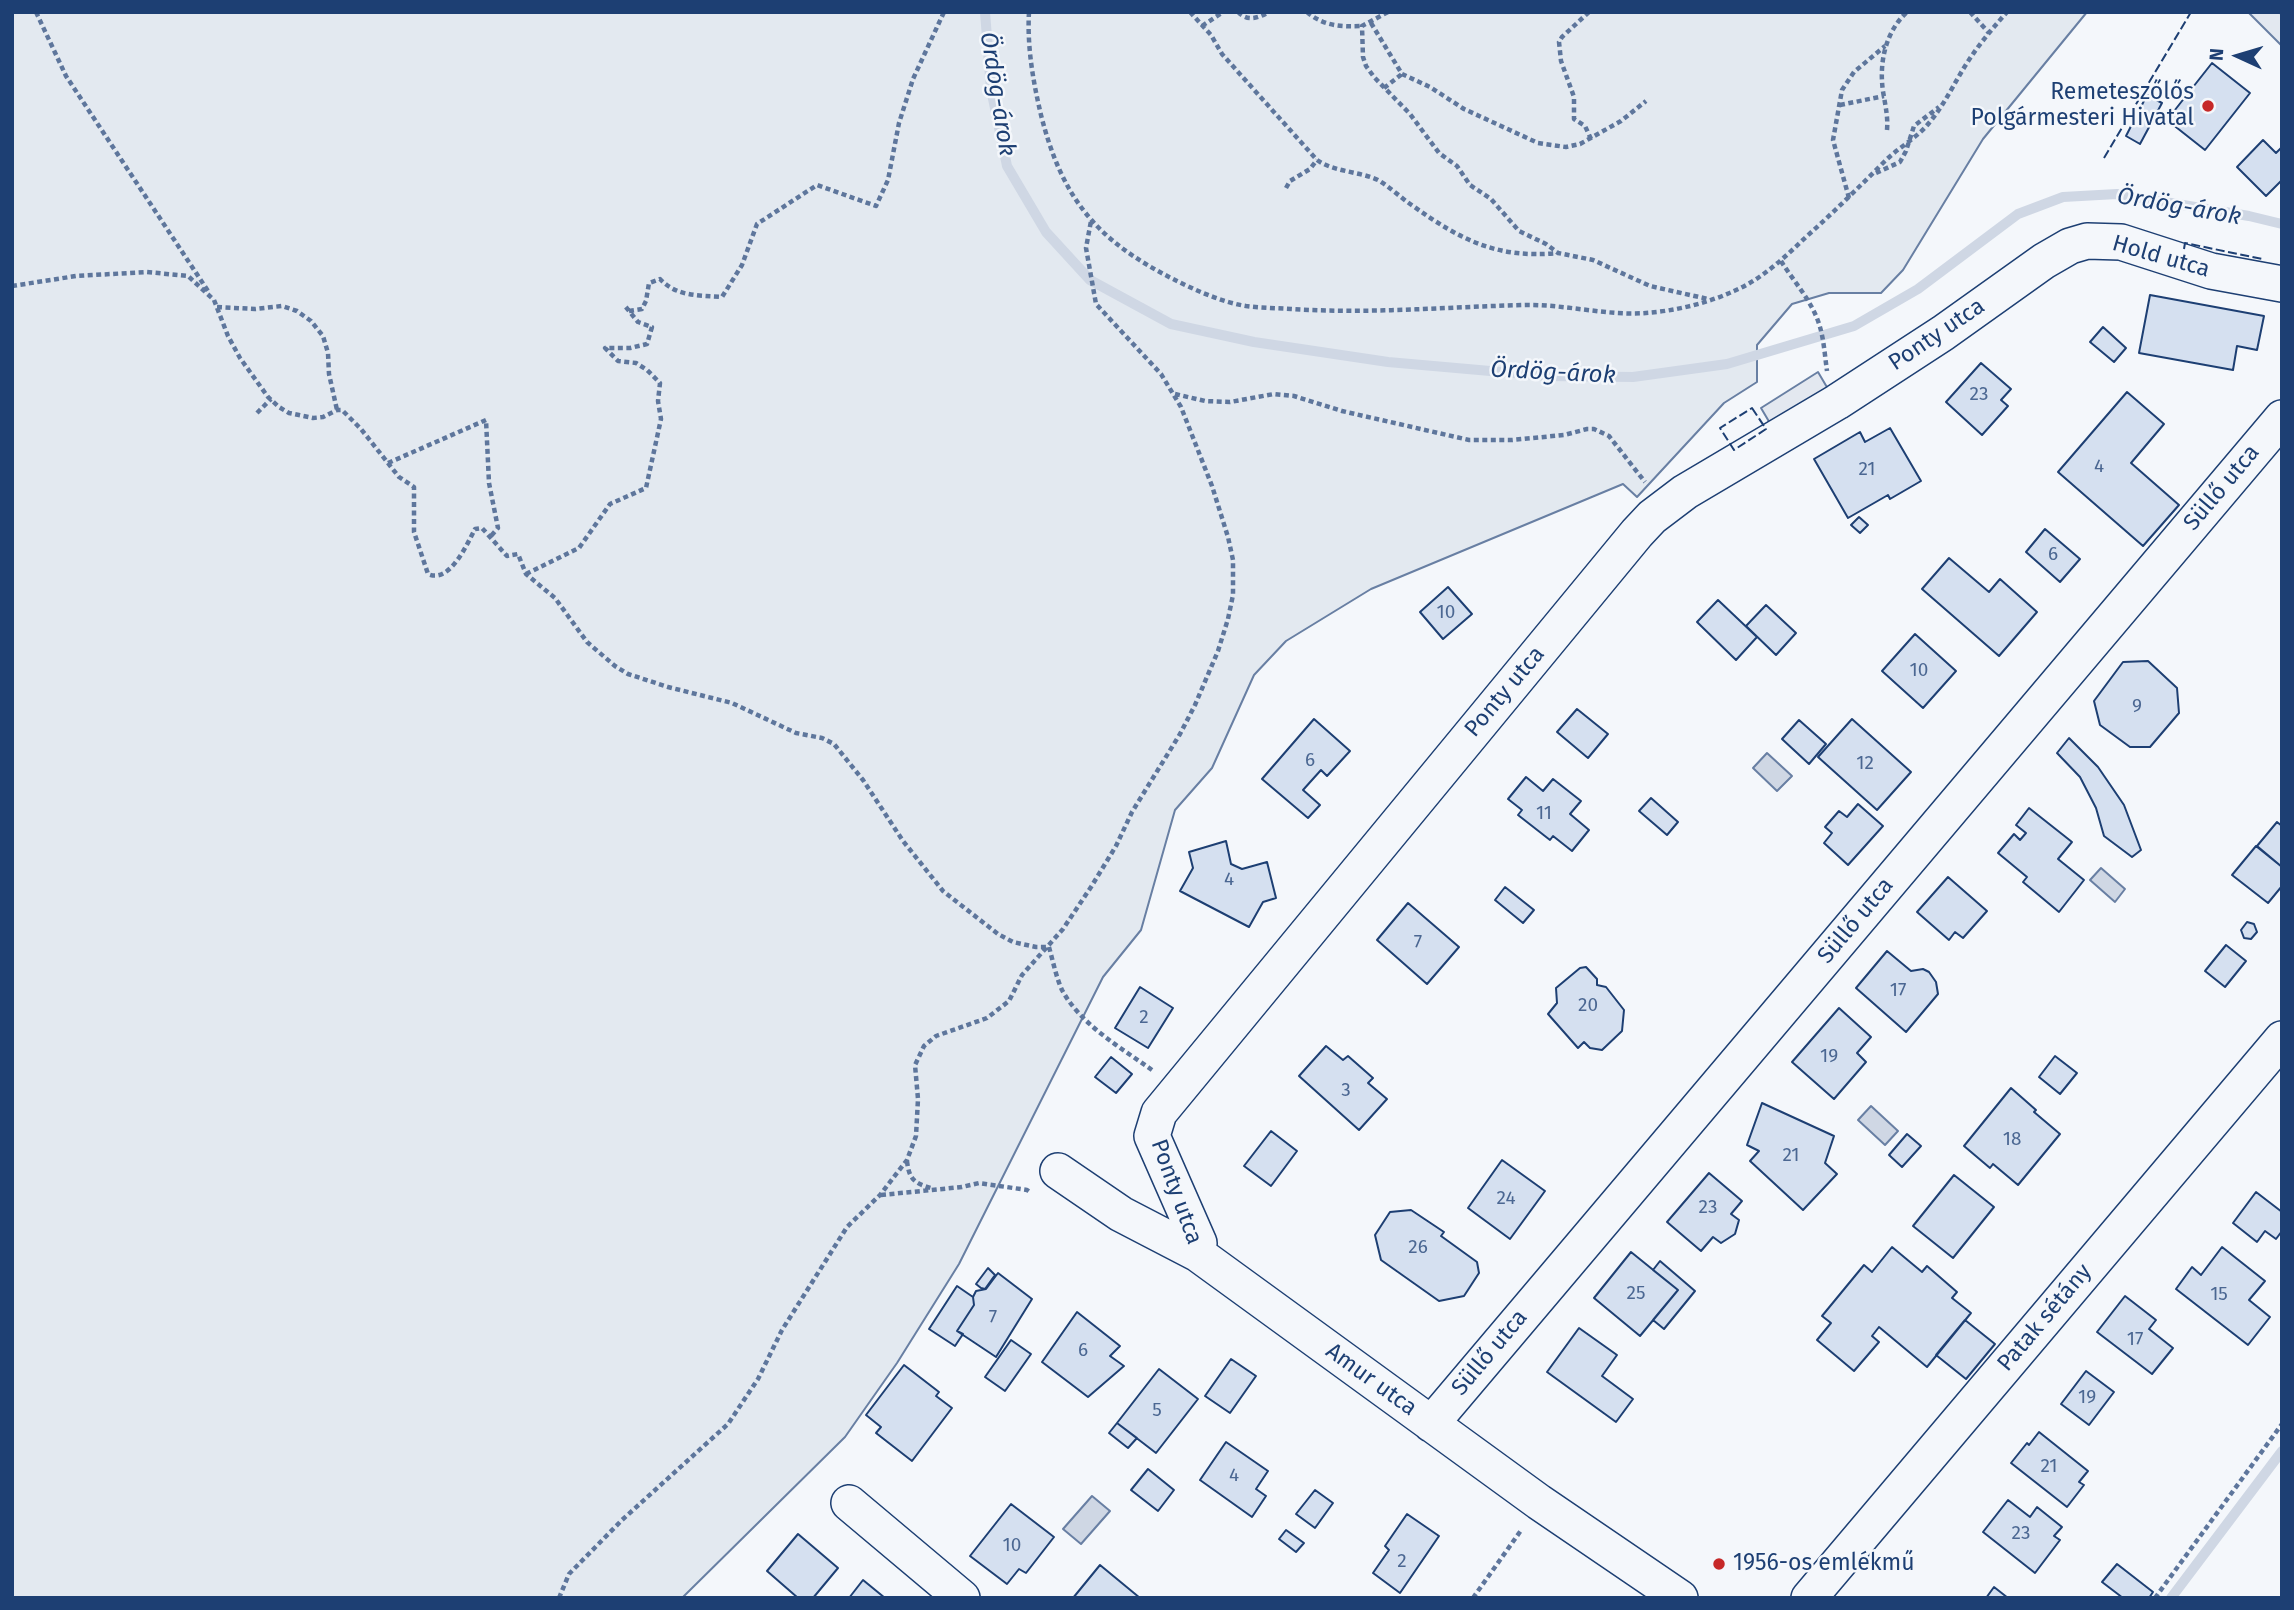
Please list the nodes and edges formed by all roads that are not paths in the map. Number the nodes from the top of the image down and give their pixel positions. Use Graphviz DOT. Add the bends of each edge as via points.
graph roads {
  1 [pos="2044,261"];
  2 [pos="2282,284"];
  3 [pos="2282,418"];
  4 [pos="2282,1039"];
  5 [pos="1048,1184"];
  6 [pos="1198,1254"];
  7 [pos="1431,1424"];
  8 [pos="849,1503"];
  9 [pos="961,1598"];
  10 [pos="1680,1598"];
  11 [pos="1809,1598"];
  1 -- 2 [label="street, Hold utca" via="2070,246 2102,240 2211,271"];
  1 -- 6 [label="street, Ponty utca" via="1847,395 1667,505 1628,544 1159,1113 1152,1136 1199,1244"];
  3 -- 7 [label="street, Süllő utca"];
  4 -- 11 [label="street, Patak sétány"];
  5 -- 6 [label="street, Amur utca" via="1121,1213"];
  6 -- 7 [label="street, Amur utca"];
  7 -- 10 [label="street, Amur utca"];
  8 -- 9 [label="street"];
}
